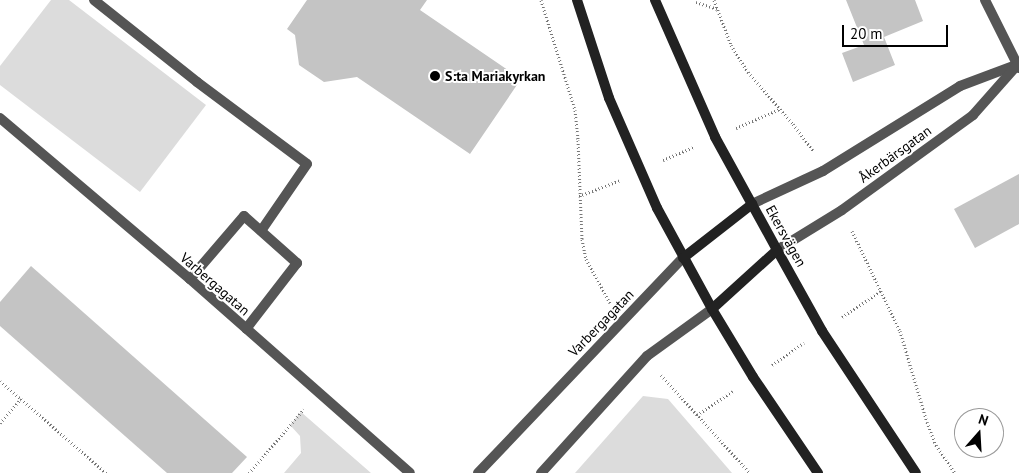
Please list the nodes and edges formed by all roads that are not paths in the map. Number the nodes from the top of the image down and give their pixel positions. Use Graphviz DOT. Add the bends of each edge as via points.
graph roads {
  1 [pos="94,0"];
  2 [pos="577,0"];
  3 [pos="655,0"];
  4 [pos="985,0"];
  5 [pos="1018,65"];
  6 [pos="0,118"];
  7 [pos="752,204"];
  8 [pos="261,231"];
  9 [pos="777,250"];
  10 [pos="682,258"];
  11 [pos="190,279"];
  12 [pos="712,309"];
  13 [pos="246,329"];
  14 [pos="410,473"];
  15 [pos="478,473"];
  16 [pos="541,473"];
  17 [pos="818,473"];
  18 [pos="916,473"];
  1 -- 8 [label="street" via="306,164"];
  2 -- 10 [label="main road" via="595,59 640,172"];
  3 -- 7 [label="main road, Ekersvägen" via="715,137"];
  4 -- 5 [label="street"];
  5 -- 7 [label="street, Åkerbärsgatan" via="960,86 823,171"];
  5 -- 9 [label="street, Åkerbärsgatan" via="973,114 842,210"];
  6 -- 11 [label="street, Varbergagatan"];
  7 -- 9 [label="main road, Ekersvägen"];
  7 -- 10 [label="main road"];
  8 -- 11 [label="street" via="244,216"];
  8 -- 13 [label="street" via="297,263"];
  9 -- 12 [label="main road"];
  9 -- 18 [label="main road, Ekersvägen" via="822,331"];
  10 -- 12 [label="main road"];
  10 -- 15 [label="street, Varbergagatan"];
  11 -- 13 [label="street, Varbergagatan"];
  12 -- 16 [label="street" via="647,356"];
  12 -- 17 [label="main road"];
  13 -- 14 [label="street, Varbergagatan"];
}
